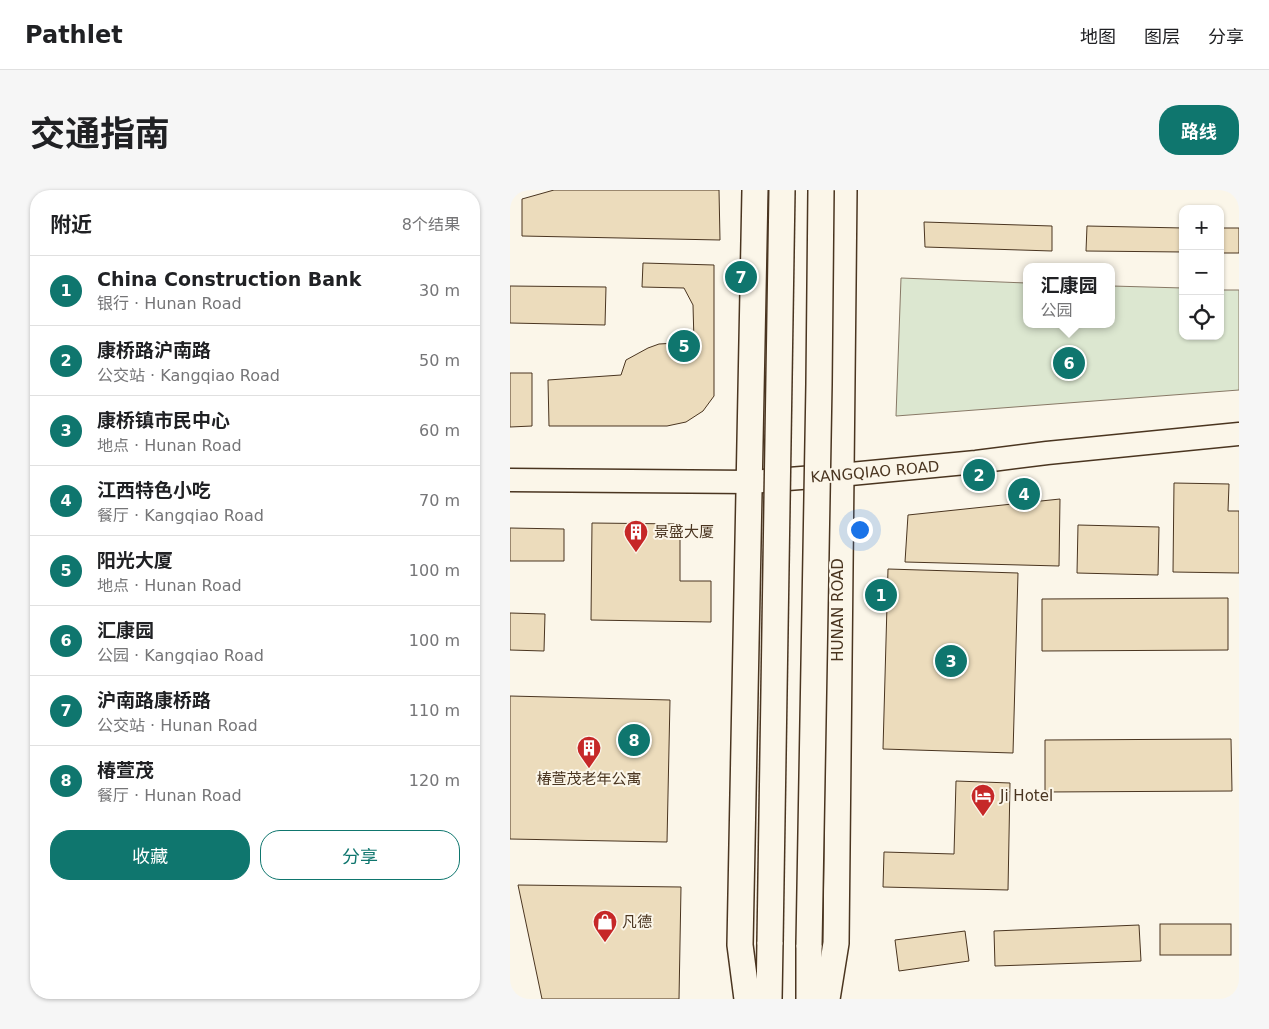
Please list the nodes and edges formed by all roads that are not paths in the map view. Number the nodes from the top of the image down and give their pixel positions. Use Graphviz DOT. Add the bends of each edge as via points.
graph roads {
  1 [pos="755,190"];
  2 [pos="782,190"];
  3 [pos="821,190"];
  4 [pos="844,190"];
  5 [pos="1239,434"];
  6 [pos="840,476"];
  7 [pos="510,480"];
  8 [pos="750,482"];
  9 [pos="747,999"];
  10 [pos="769,999"];
  11 [pos="809,999"];
  12 [pos="827,999"];
  1 -- 8 [label="main road"];
  2 -- 10 [label="main road, bridge"];
  3 -- 11 [label="main road, bridge"];
  4 -- 6 [label="main road, HUNAN ROAD"];
  5 -- 6 [label="main road, KANGQIAO ROAD"];
  6 -- 8 [label="main road, KANGQIAO ROAD"];
  6 -- 12 [label="main road, HUNAN ROAD" via="836,943"];
  7 -- 8 [label="main road, KANGQIAO ROAD"];
  8 -- 9 [label="main road" via="740,945"];
}
